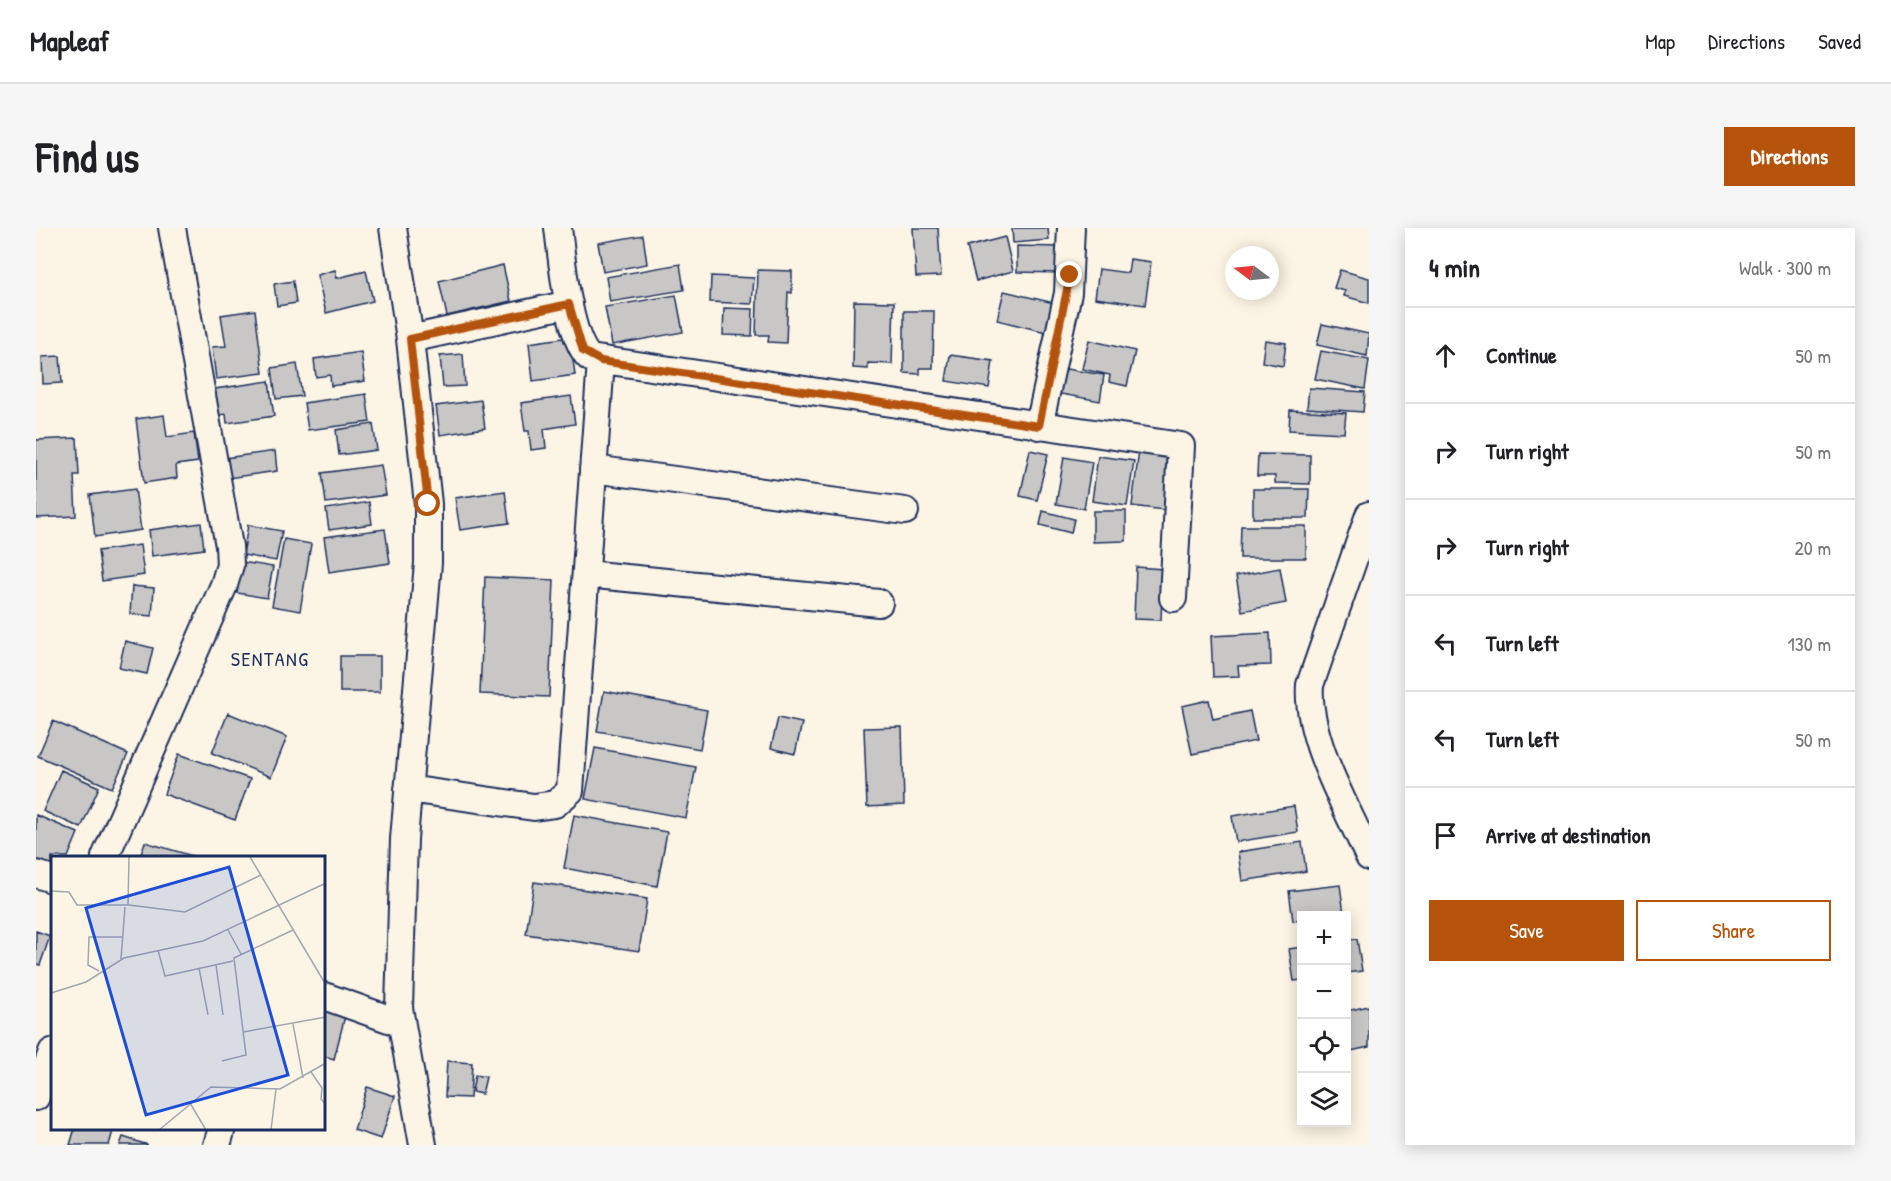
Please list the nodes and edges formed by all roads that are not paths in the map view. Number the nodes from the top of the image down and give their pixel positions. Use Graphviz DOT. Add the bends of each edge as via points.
graph roads {
  1 [pos="172,228"];
  2 [pos="393,228"];
  3 [pos="558,228"];
  4 [pos="1071,228"];
  5 [pos="569,304"];
  6 [pos="410,339"];
  7 [pos="601,361"];
  8 [pos="1039,426"];
  9 [pos="593,469"];
  10 [pos="905,511"];
  11 [pos="1369,515"];
  12 [pos="586,574"];
  13 [pos="1173,598"];
  14 [pos="879,603"];
  15 [pos="408,789"];
  16 [pos="105,856"];
  17 [pos="1369,857"];
  18 [pos="36,874"];
  19 [pos="51,879"];
  20 [pos="326,997"];
  21 [pos="400,1023"];
  22 [pos="51,1055"];
  23 [pos="36,1097"];
  24 [pos="221,1130"];
  25 [pos="217,1145"];
  26 [pos="423,1145"];
  1 -- 16 [label="street" via="230,565"];
  2 -- 6 [label="street"];
  3 -- 5 [label="street"];
  4 -- 8 [label="street" via="1068,293"];
  5 -- 6 [label="street"];
  5 -- 7 [label="street" via="583,351"];
  6 -- 15 [label="street" via="429,530"];
  7 -- 8 [label="street"];
  7 -- 9 [label="street"];
  8 -- 13 [label="street" via="1181,446"];
  9 -- 10 [label="street"];
  9 -- 12 [label="street"];
  11 -- 17 [label="street" via="1310,685 1309,706 1315,733"];
  12 -- 14 [label="street"];
  12 -- 15 [label="street" via="570,791 555,804 534,807"];
  15 -- 21 [label="street"];
  18 -- 19 [label="street"];
  20 -- 21 [label="street"];
  21 -- 26 [label="street"];
  22 -- 23 [label="street"];
  24 -- 25 [label="street"];
}
